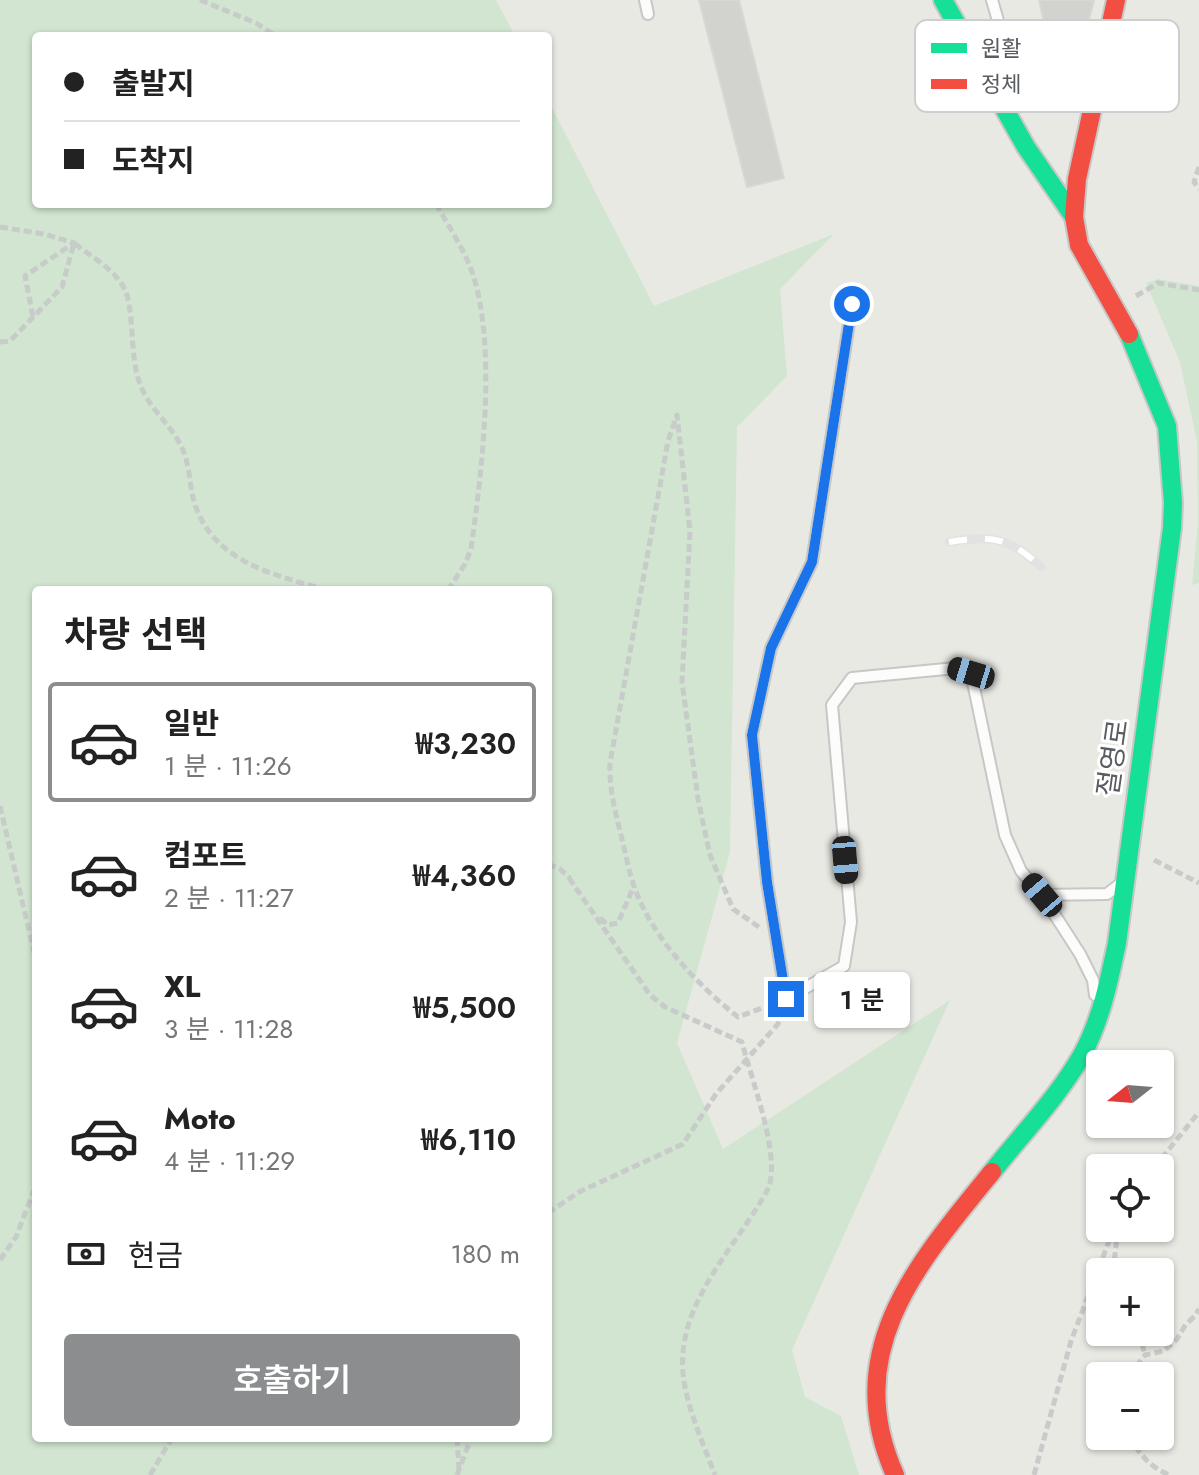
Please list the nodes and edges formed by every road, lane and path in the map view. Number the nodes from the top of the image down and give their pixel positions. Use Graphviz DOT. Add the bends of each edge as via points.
graph roads {
  1 [pos="200,0"];
  2 [pos="645,0"];
  3 [pos="943,0"];
  4 [pos="992,0"];
  5 [pos="1116,0"];
  6 [pos="648,14"];
  7 [pos="954,20"];
  8 [pos="998,20"];
  9 [pos="1112,20"];
  10 [pos="270,32"];
  11 [pos="1006,112"];
  12 [pos="1092,112"];
  13 [pos="1199,167"];
  14 [pos="1199,189"];
  15 [pos="438,208"];
  16 [pos="1074,217"];
  17 [pos="0,227"];
  18 [pos="74,243"];
  19 [pos="1199,290"];
  20 [pos="852,304"];
  21 [pos="1115,309"];
  22 [pos="33,317"];
  23 [pos="0,342"];
  24 [pos="313,586"];
  25 [pos="451,586"];
  26 [pos="0,806"];
  27 [pos="1128,855"];
  28 [pos="552,866"];
  29 [pos="569,878"];
  30 [pos="1125,880"];
  31 [pos="1199,883"];
  32 [pos="634,886"];
  33 [pos="1042,895"];
  34 [pos="775,928"];
  35 [pos="32,944"];
  36 [pos="786,999"];
  37 [pos="1099,1018"];
  38 [pos="746,1060"];
  39 [pos="1199,1112"];
  40 [pos="1165,1154"];
  41 [pos="32,1195"];
  42 [pos="552,1210"];
  43 [pos="1110,1242"];
  44 [pos="0,1260"];
  45 [pos="1199,1309"];
  46 [pos="1143,1346"];
  47 [pos="1145,1355"];
  48 [pos="1140,1362"];
  49 [pos="170,1442"];
  50 [pos="457,1442"];
  51 [pos="470,1442"];
  52 [pos="1137,1450"];
  53 [pos="458,1474"];
  54 [pos="150,1475"];
  55 [pos="715,1475"];
  56 [pos="895,1475"];
  57 [pos="1034,1475"];
  58 [pos="1169,1475"];
  1 -- 10 [label="path"];
  2 -- 6 [label="lane"];
  3 -- 7 [label="main road"];
  4 -- 8 [label="lane"];
  5 -- 9 [label="main road, 절영로"];
  11 -- 16 [label="main road"];
  12 -- 16 [label="main road, 절영로"];
  13 -- 14 [label="path" via="1194,182"];
  15 -- 25 [label="path" via="475,284 487,375 471,549"];
  16 -- 21 [label="main road, 절영로" via="1079,245"];
  17 -- 18 [label="path"];
  18 -- 22 [label="path" via="62,287"];
  18 -- 22 [label="path" via="25,276"];
  18 -- 24 [label="path" via="124,287 140,387 182,449 197,509 214,536 247,565"];
  19 -- 21 [label="path" via="1158,283"];
  20 -- 34 [label="lane" via="812,562 771,648 752,735"];
  21 -- 27 [label="main road, 절영로" via="1167,426 1173,503"];
  22 -- 23 [label="path" via="10,341"];
  26 -- 35 [label="path"];
  27 -- 30 [label="main road, 절영로"];
  27 -- 31 [label="path" via="1158,861"];
  28 -- 29 [label="path"];
  29 -- 32 [label="path" via="608,925 618,923"];
  29 -- 38 [label="path" via="650,995 742,1042"];
  30 -- 33 [label="lane" via="1107,894"];
  30 -- 37 [label="main road, 절영로"];
  32 -- 34 [label="path" via="612,797 610,763 677,415 690,531 682,682 698,799 710,855 733,909 757,927"];
  32 -- 36 [label="path" via="673,953 738,1017"];
  33 -- 36 [label="lane" via="1021,871 1005,835 971,673 956,668 852,678 832,705 851,922 844,966"];
  33 -- 37 [label="lane" via="1093,980"];
  34 -- 36 [label="lane"];
  36 -- 38 [label="path" via="778,1024"];
  37 -- 56 [label="main road, 절영로" via="1063,1083 938,1242 886,1329 875,1400 879,1434"];
  38 -- 42 [label="path" via="683,1144 579,1192"];
  38 -- 55 [label="path" via="772,1177 692,1309 686,1335 685,1386"];
  39 -- 40 [label="path"];
  41 -- 44 [label="path" via="16,1237"];
  43 -- 57 [label="path" via="1071,1341"];
  45 -- 47 [label="path" via="1164,1351"];
  46 -- 47 [label="path"];
  47 -- 48 [label="path"];
  49 -- 54 [label="path"];
  50 -- 53 [label="path"];
  51 -- 53 [label="path"];
  52 -- 58 [label="path"];
}
